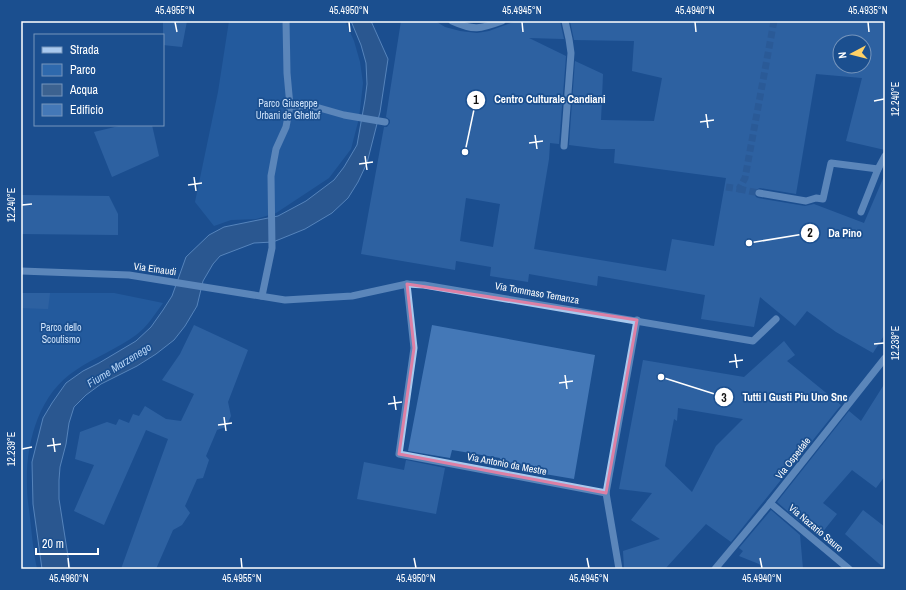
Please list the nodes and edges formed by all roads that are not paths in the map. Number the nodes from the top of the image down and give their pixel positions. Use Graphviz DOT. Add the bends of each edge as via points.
graph roads {
  1 [pos="286,21"];
  2 [pos="452,21"];
  3 [pos="502,21"];
  4 [pos="565,21"];
  5 [pos="290,106"];
  6 [pos="385,122"];
  7 [pos="564,146"];
  8 [pos="885,156"];
  9 [pos="878,169"];
  10 [pos="759,193"];
  11 [pos="861,212"];
  12 [pos="21,271"];
  13 [pos="407,284"];
  14 [pos="262,296"];
  15 [pos="285,300"];
  16 [pos="776,318"];
  17 [pos="638,320"];
  18 [pos="885,358"];
  19 [pos="606,493"];
  20 [pos="770,503"];
  21 [pos="618,569"];
  22 [pos="714,569"];
  23 [pos="849,569"];
  1 -- 5 [label="street"];
  2 -- 3 [label="street" via="466,28 480,28"];
  4 -- 7 [label="street" via="571,53"];
  5 -- 6 [label="street" via="316,107"];
  5 -- 14 [label="street" via="286,127 276,149 271,176 272,248"];
  8 -- 9 [label="street"];
  9 -- 10 [label="street" via="831,163 823,199 806,201"];
  9 -- 11 [label="street"];
  12 -- 14 [label="street, Via Einaudi" via="129,275"];
  13 -- 15 [label="street, Via Tommaso Temanza" via="352,296"];
  13 -- 17 [label="street, Via Tommaso Temanza"];
  13 -- 19 [label="street, Via Antonio da Mestre" via="414,348 400,454"];
  14 -- 15 [label="street, Via Einaudi"];
  16 -- 17 [label="street, Via Tommaso Temanza" via="752,341"];
  17 -- 19 [label="street"];
  18 -- 20 [label="street, Via Ospedale"];
  19 -- 21 [label="street"];
  20 -- 22 [label="street, Via Ospedale"];
  20 -- 23 [label="street, Via Nazario Sauro"];
}
